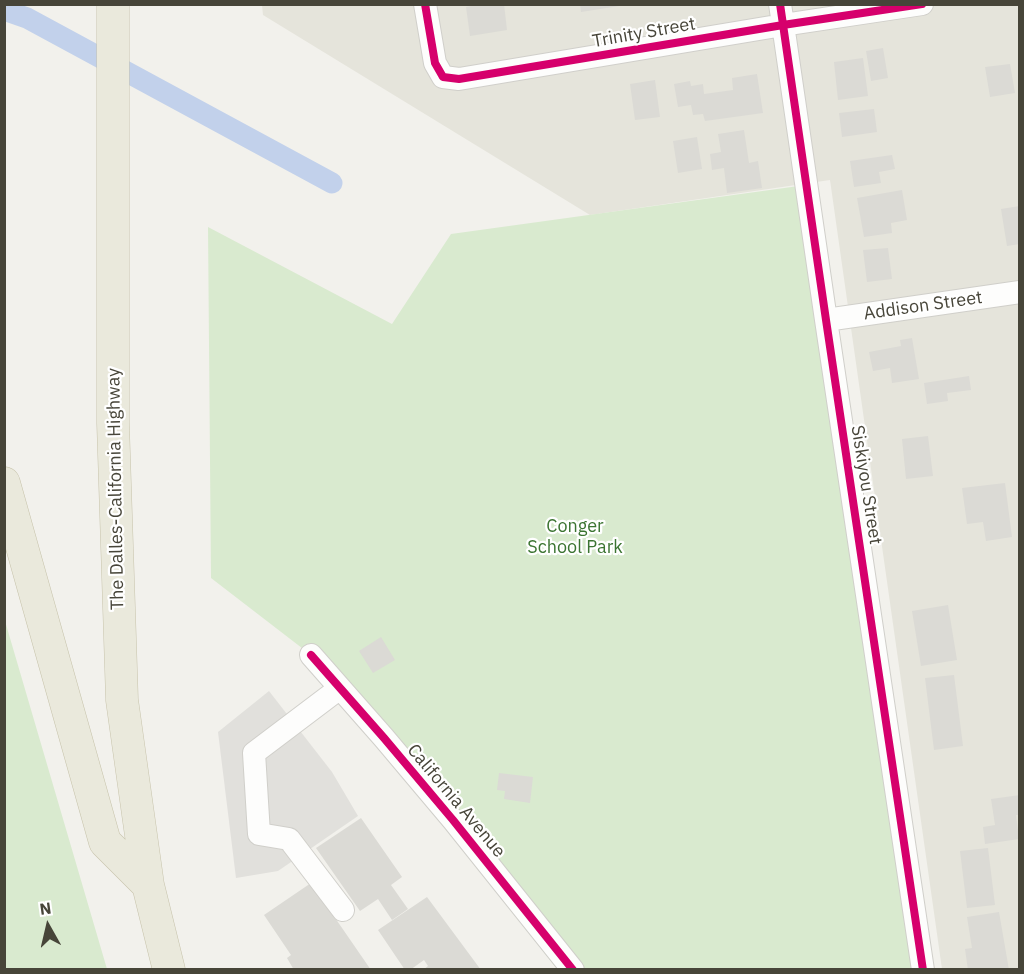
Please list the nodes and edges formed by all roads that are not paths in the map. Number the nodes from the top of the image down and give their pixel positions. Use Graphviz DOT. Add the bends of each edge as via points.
graph roads {
  1 [pos="113,4"];
  2 [pos="425,4"];
  3 [pos="922,4"];
  4 [pos="782,15"];
  5 [pos="1020,292"];
  6 [pos="826,320"];
  7 [pos="4,483"];
  8 [pos="311,655"];
  9 [pos="340,688"];
  10 [pos="148,885"];
  11 [pos="343,910"];
  12 [pos="169,969"];
  13 [pos="573,969"];
  14 [pos="923,969"];
  1 -- 10 [label="highway, The Dalles-California Highway" via="113,423 122,700"];
  2 -- 4 [label="street, Trinity Street" via="435,63 443,77 459,80"];
  3 -- 4 [label="street, Trinity Street"];
  4 -- 6 [label="street, Siskiyou Street"];
  5 -- 6 [label="street, Addison Street"];
  6 -- 14 [label="street, Siskiyou Street"];
  7 -- 10 [label="highway" via="105,842"];
  8 -- 9 [label="street, California Avenue"];
  9 -- 11 [label="street" via="254,753 259,834 289,839"];
  9 -- 13 [label="street, California Avenue"];
  10 -- 12 [label="highway, The Dalles-California Highway"];
}
